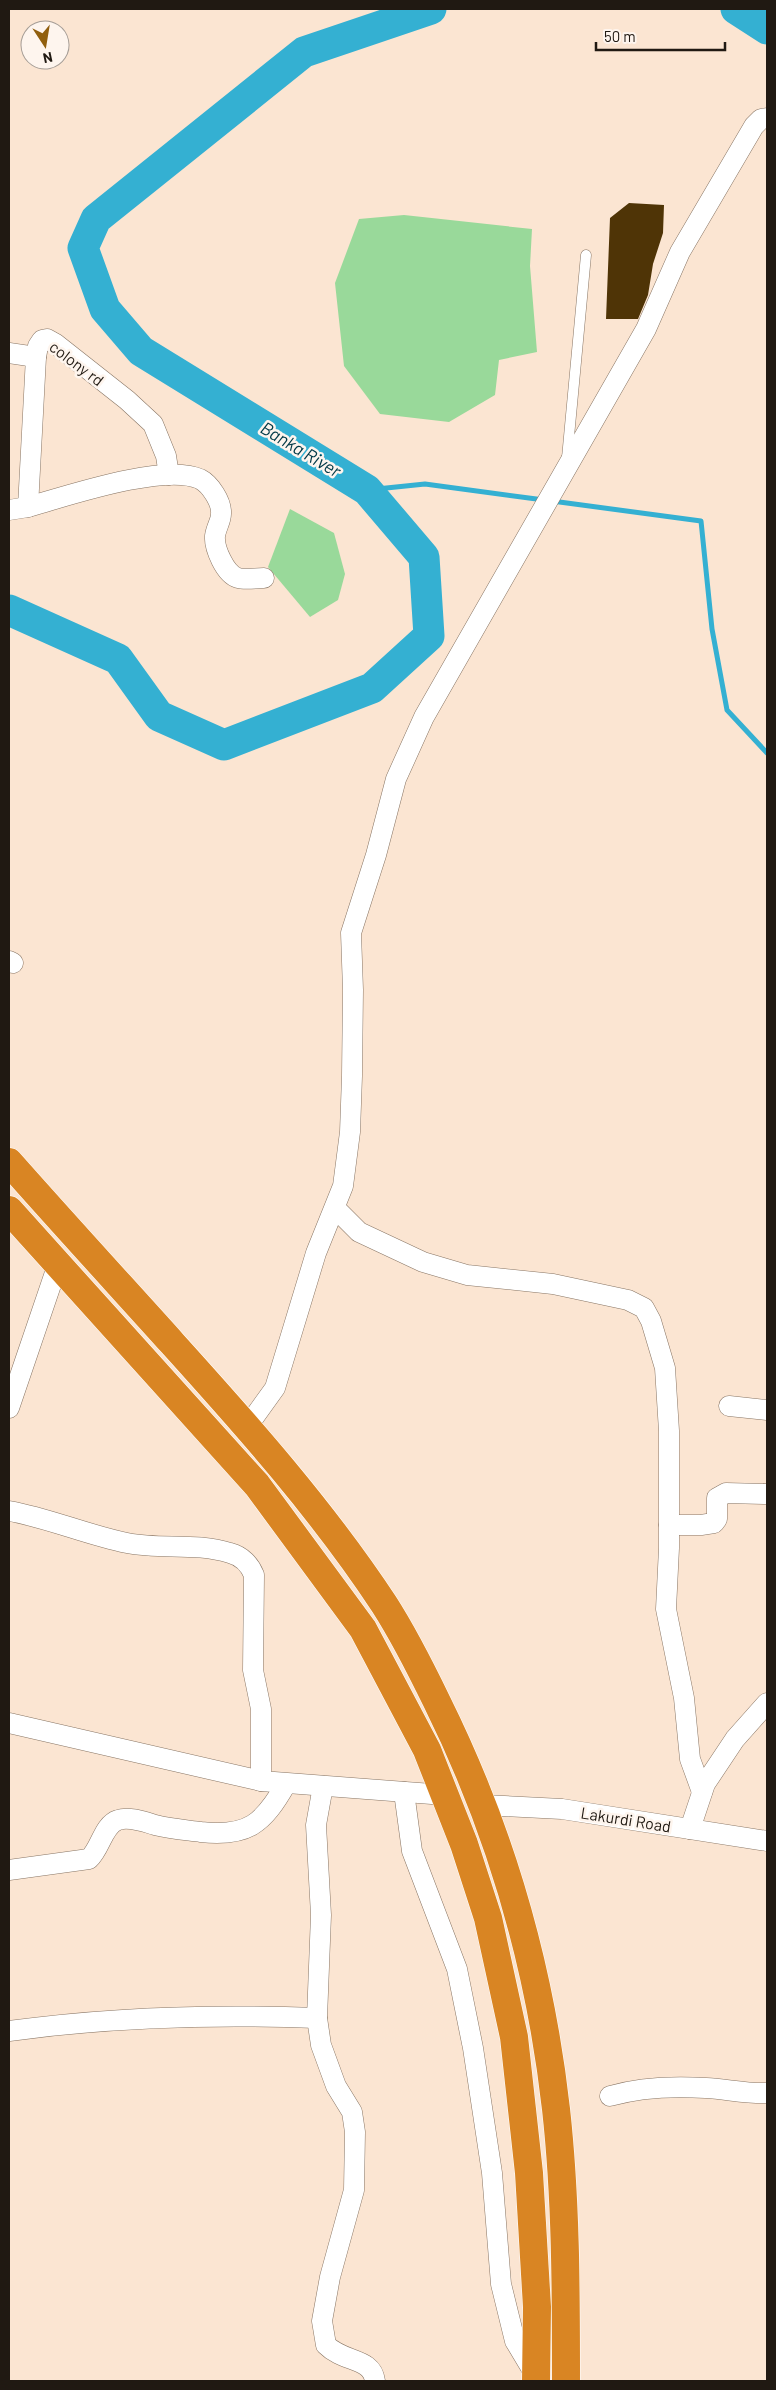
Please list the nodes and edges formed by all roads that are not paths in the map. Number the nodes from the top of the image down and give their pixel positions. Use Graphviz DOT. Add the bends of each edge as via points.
graph roads {
  1 [pos="767,118"];
  2 [pos="586,255"];
  3 [pos="9,354"];
  4 [pos="36,356"];
  5 [pos="566,466"];
  6 [pos="169,475"];
  7 [pos="19,509"];
  8 [pos="264,578"];
  9 [pos="9,1162"];
  10 [pos="335,1208"];
  11 [pos="9,1210"];
  12 [pos="58,1264"];
  13 [pos="729,1406"];
  14 [pos="9,1408"];
  15 [pos="767,1410"];
  16 [pos="247,1427"];
  17 [pos="767,1494"];
  18 [pos="9,1511"];
  19 [pos="670,1526"];
  20 [pos="767,1703"];
  21 [pos="9,1723"];
  22 [pos="261,1781"];
  23 [pos="286,1784"];
  24 [pos="322,1786"];
  25 [pos="404,1792"];
  26 [pos="702,1792"];
  27 [pos="445,1795"];
  28 [pos="483,1804"];
  29 [pos="690,1829"];
  30 [pos="767,1841"];
  31 [pos="9,1870"];
  32 [pos="318,2018"];
  33 [pos="9,2031"];
  34 [pos="767,2092"];
  35 [pos="610,2096"];
  36 [pos="536,2379"];
  37 [pos="375,2381"];
  38 [pos="566,2381"];
  1 -- 5 [label="street" via="754,126 680,252 646,329"];
  2 -- 5 [label="lane"];
  3 -- 4 [label="street"];
  4 -- 6 [label="street, colony rd" via="38,346 47,339 127,400 153,424 166,456"];
  4 -- 7 [label="street, colony rd"];
  5 -- 10 [label="street" via="424,718 396,779 351,933 350,1132 343,1186"];
  6 -- 7 [label="street, colony rd" via="150,476"];
  6 -- 8 [label="street, colony rd" via="202,480 215,495 221,513 215,537 226,570 238,578"];
  9 -- 16 [label="highway"];
  10 -- 16 [label="street" via="316,1253 275,1388"];
  10 -- 19 [label="street" via="359,1232 423,1262 467,1275 553,1284 628,1300 644,1308 665,1368 670,1431"];
  11 -- 12 [label="highway"];
  12 -- 14 [label="street"];
  12 -- 27 [label="highway" via="257,1485 363,1629 427,1750"];
  13 -- 15 [label="street"];
  16 -- 28 [label="highway" via="290,1476 386,1607 423,1673"];
  17 -- 19 [label="street" via="726,1493 719,1496 716,1503 717,1519 714,1523"];
  18 -- 22 [label="street" via="34,1515 128,1543 198,1545 232,1553 250,1565 254,1575 253,1670 261,1709"];
  19 -- 26 [label="street" via="666,1609 684,1698 690,1759"];
  20 -- 26 [label="street" via="736,1739 704,1784"];
  21 -- 22 [label="street"];
  22 -- 23 [label="street"];
  23 -- 24 [label="street"];
  23 -- 31 [label="street" via="273,1807 244,1831 223,1834 117,1820 108,1827 97,1851 89,1859"];
  24 -- 25 [label="street"];
  24 -- 32 [label="street" via="316,1825 321,1915"];
  25 -- 27 [label="street"];
  25 -- 36 [label="street" via="412,1851 457,1969 473,2048 492,2173 501,2284 515,2341"];
  26 -- 29 [label="street"];
  27 -- 36 [label="highway" via="488,1918 514,2037 529,2173"];
  28 -- 29 [label="street, Lakurdi Road" via="562,1809"];
  28 -- 38 [label="highway" via="529,1951 551,2066 561,2166"];
  29 -- 30 [label="street, Lakurdi Road"];
  32 -- 33 [label="street" via="246,2015 148,2018"];
  32 -- 37 [label="street" via="321,2045 336,2086 352,2112 355,2132 354,2190 329,2285 322,2321 323,2335 332,2351 343,2358 368,2365"];
  34 -- 35 [label="street" via="657,2087"];
}
